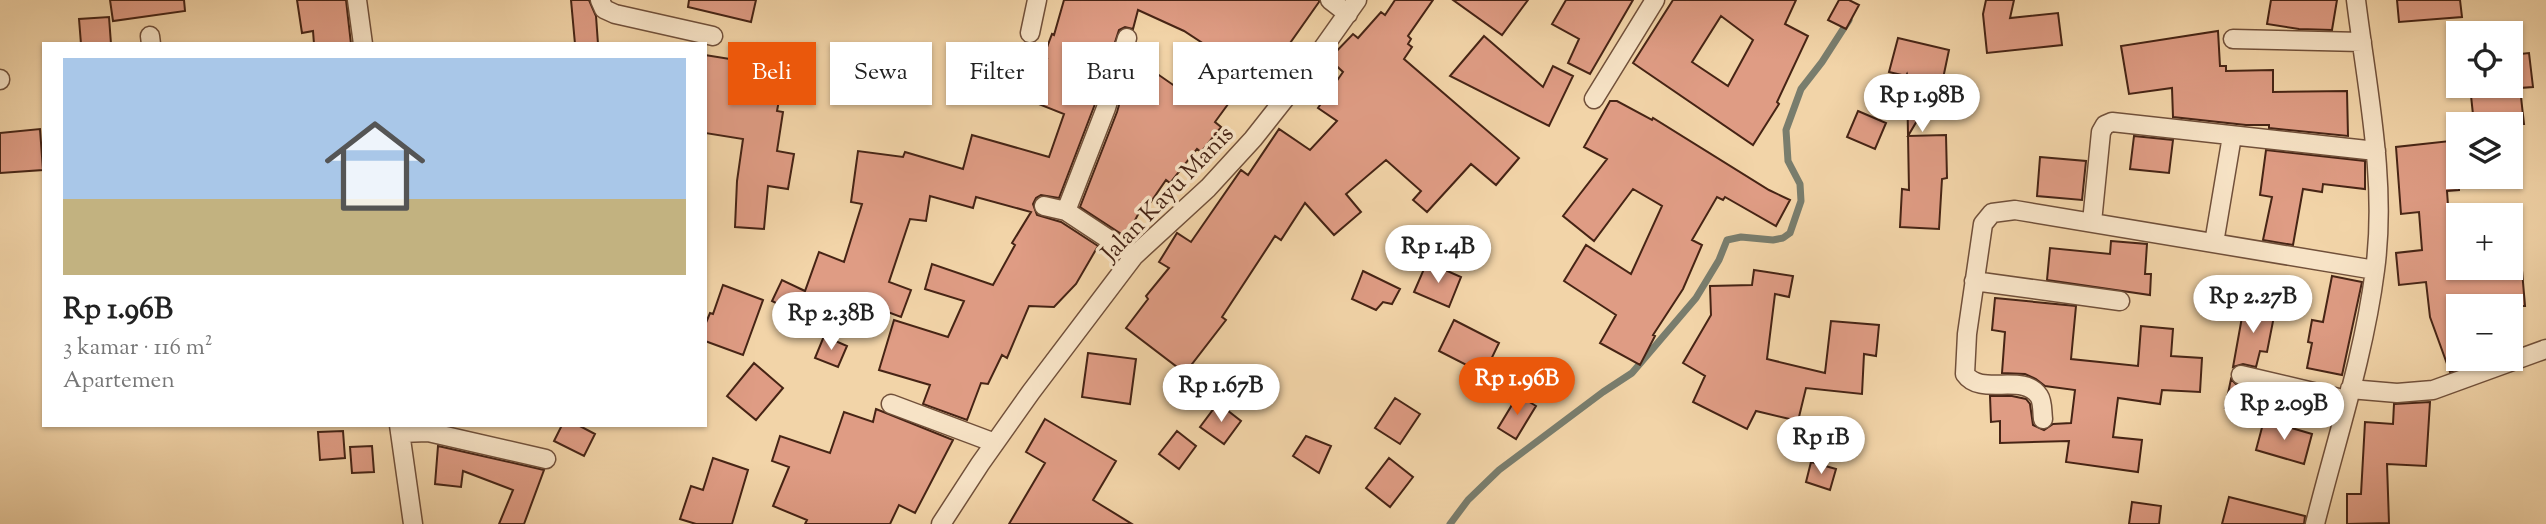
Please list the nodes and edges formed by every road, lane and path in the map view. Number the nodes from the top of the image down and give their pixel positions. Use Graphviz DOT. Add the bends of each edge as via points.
graph roads {
  1 [pos="356,0"];
  2 [pos="600,0"];
  3 [pos="1037,0"];
  4 [pos="1331,0"];
  5 [pos="1655,0"];
  6 [pos="2357,0"];
  7 [pos="1353,7"];
  8 [pos="1030,33"];
  9 [pos="713,36"];
  10 [pos="1127,38"];
  11 [pos="2233,39"];
  12 [pos="363,42"];
  13 [pos="2362,42"];
  14 [pos="1594,99"];
  15 [pos="2232,136"];
  16 [pos="2376,151"];
  17 [pos="1044,206"];
  18 [pos="1066,211"];
  19 [pos="2092,222"];
  20 [pos="2214,243"];
  21 [pos="1134,256"];
  22 [pos="2375,270"];
  23 [pos="1974,281"];
  24 [pos="2120,302"];
  25 [pos="2546,349"];
  26 [pos="2241,375"];
  27 [pos="2348,395"];
  28 [pos="891,404"];
  29 [pos="2043,419"];
  30 [pos="399,429"];
  31 [pos="995,443"];
  32 [pos="546,459"];
  33 [pos="413,524"];
  34 [pos="942,524"];
  35 [pos="2315,524"];
  1 -- 12 [label="street"];
  2 -- 9 [label="street" via="604,9 615,14"];
  3 -- 8 [label="street"];
  4 -- 7 [label="street"];
  5 -- 14 [label="street"];
  6 -- 13 [label="street"];
  7 -- 21 [label="street, Jalan Kayu Manis" via="1253,139"];
  10 -- 18 [label="street"];
  11 -- 13 [label="street"];
  13 -- 16 [label="street"];
  15 -- 16 [label="street"];
  15 -- 19 [label="street" via="2112,122 2105,125"];
  15 -- 20 [label="street"];
  16 -- 22 [label="street"];
  17 -- 18 [label="street"];
  18 -- 21 [label="street"];
  19 -- 20 [label="street"];
  19 -- 23 [label="street" via="2015,210 1992,213 1983,225"];
  20 -- 22 [label="street"];
  21 -- 31 [label="street, Jalan Kayu Manis"];
  22 -- 27 [label="street"];
  23 -- 24 [label="street"];
  23 -- 29 [label="street" via="1965,374 1974,383 2030,389 2039,395"];
  25 -- 27 [label="street" via="2433,390"];
  26 -- 27 [label="street"];
  27 -- 35 [label="street"];
  28 -- 31 [label="street"];
  30 -- 32 [label="street"];
  30 -- 33 [label="street"];
  31 -- 34 [label="street, Jalan Kayu Manis"];
}
